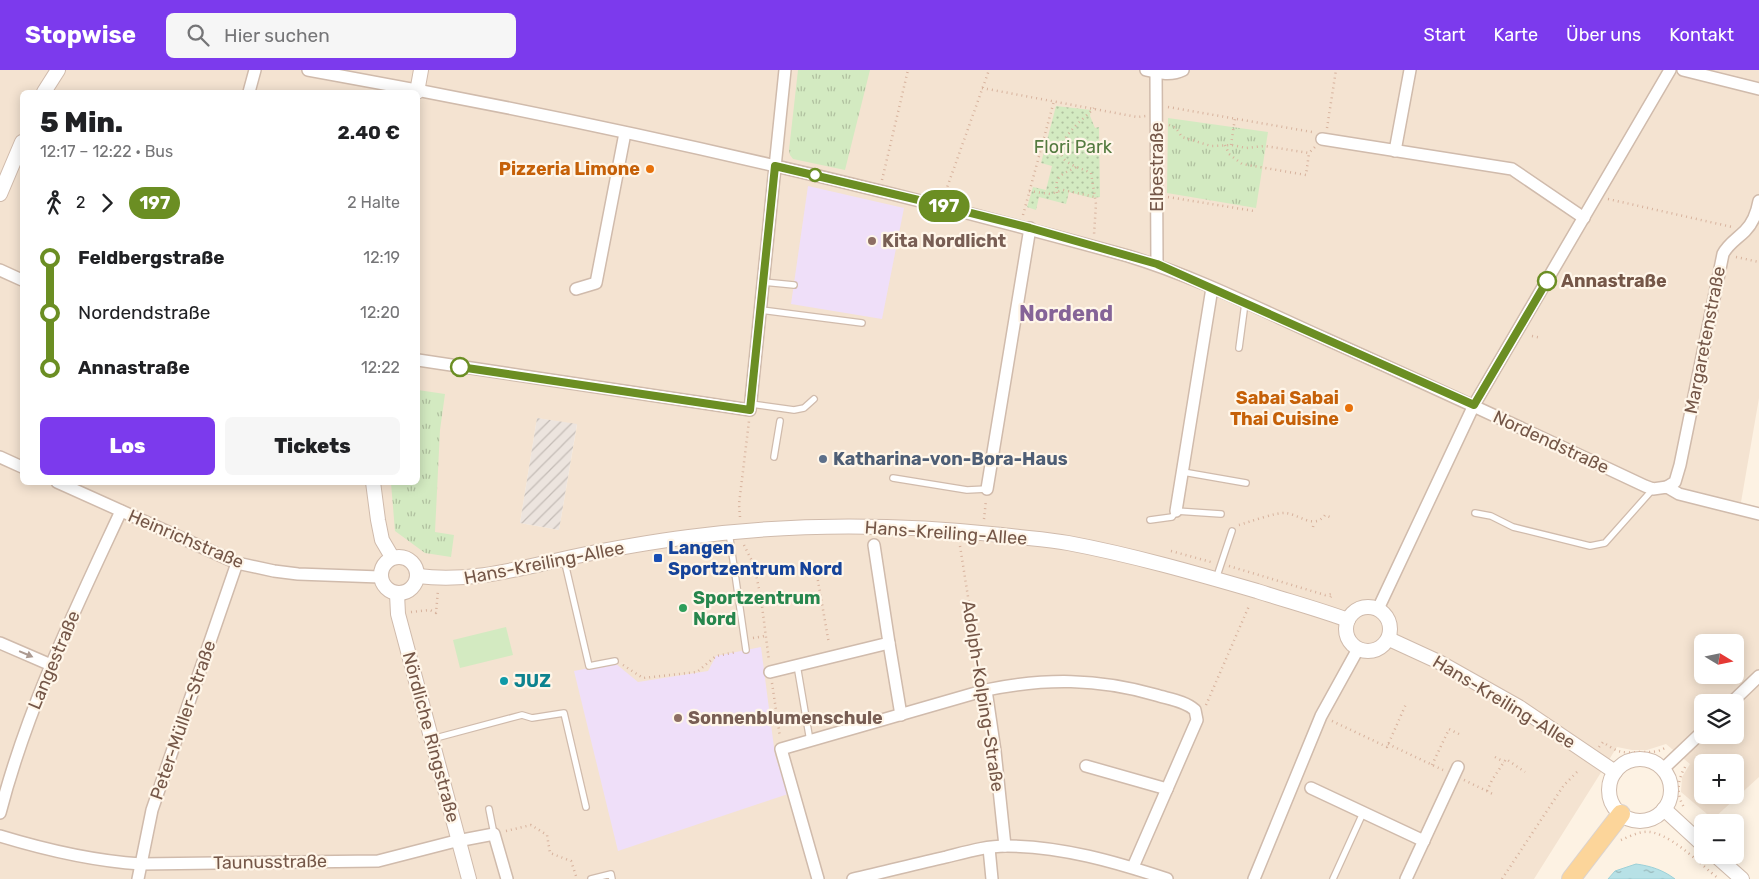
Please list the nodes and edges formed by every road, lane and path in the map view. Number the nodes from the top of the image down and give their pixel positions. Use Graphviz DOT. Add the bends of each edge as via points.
graph roads {
  1 [pos="255,70"];
  2 [pos="308,70"];
  3 [pos="422,70"];
  4 [pos="785,70"];
  5 [pos="908,70"];
  6 [pos="989,70"];
  7 [pos="1183,70"];
  8 [pos="1336,70"];
  9 [pos="1410,70"];
  10 [pos="1670,70"];
  11 [pos="1684,70"];
  12 [pos="54,71"];
  13 [pos="1153,71"];
  14 [pos="982,88"];
  15 [pos="1759,88"];
  16 [pos="45,90"];
  17 [pos="250,90"];
  18 [pos="412,90"];
  19 [pos="417,90"];
  20 [pos="420,92"];
  21 [pos="1054,101"];
  22 [pos="1094,108"];
  23 [pos="1156,113"];
  24 [pos="1235,118"];
  25 [pos="625,133"];
  26 [pos="1324,139"];
  27 [pos="1225,145"];
  28 [pos="1230,145"];
  29 [pos="20,147"];
  30 [pos="1395,150"];
  31 [pos="1309,153"];
  32 [pos="775,166"];
  33 [pos="1076,167"];
  34 [pos="880,190"];
  35 [pos="1029,191"];
  36 [pos="1056,193"];
  37 [pos="0,194"];
  38 [pos="1157,195"];
  39 [pos="1095,197"];
  40 [pos="1597,197"];
  41 [pos="1759,201"];
  42 [pos="941,205"];
  43 [pos="1254,210"];
  44 [pos="1584,218"];
  45 [pos="1025,227"];
  46 [pos="1746,230"];
  47 [pos="1094,246"];
  48 [pos="1723,254"];
  49 [pos="1759,262"];
  50 [pos="1157,264"];
  51 [pos="0,270"];
  52 [pos="20,279"];
  53 [pos="763,282"];
  54 [pos="794,285"];
  55 [pos="1212,288"];
  56 [pos="576,289"];
  57 [pos="1245,303"];
  58 [pos="760,310"];
  59 [pos="862,323"];
  60 [pos="1532,336"];
  61 [pos="1541,338"];
  62 [pos="1239,348"];
  63 [pos="420,360"];
  64 [pos="814,399"];
  65 [pos="1474,405"];
  66 [pos="751,407"];
  67 [pos="780,421"];
  68 [pos="774,456"];
  69 [pos="0,457"];
  70 [pos="20,466"];
  71 [pos="1183,472"];
  72 [pos="894,478"];
  73 [pos="1246,483"];
  74 [pos="64,485"];
  75 [pos="373,485"];
  76 [pos="1667,487"];
  77 [pos="987,488"];
  78 [pos="1653,489"];
  79 [pos="121,511"];
  80 [pos="740,511"];
  81 [pos="1176,511"];
  82 [pos="1475,513"];
  83 [pos="984,514"];
  84 [pos="1221,514"];
  85 [pos="1759,514"];
  86 [pos="1332,518"];
  87 [pos="984,520"];
  88 [pos="1150,520"];
  89 [pos="1314,522"];
  90 [pos="1312,527"];
  91 [pos="1232,531"];
  92 [pos="729,532"];
  93 [pos="874,545"];
  94 [pos="960,546"];
  95 [pos="744,549"];
  96 [pos="392,557"];
  97 [pos="564,559"];
  98 [pos="237,563"];
  99 [pos="817,575"];
  100 [pos="418,576"];
  101 [pos="380,577"];
  102 [pos="439,579"];
  103 [pos="1216,579"];
  104 [pos="397,594"];
  105 [pos="1249,606"];
  106 [pos="1378,608"];
  107 [pos="398,614"];
  108 [pos="1348,620"];
  109 [pos="1389,639"];
  110 [pos="889,643"];
  111 [pos="0,644"];
  112 [pos="1358,649"];
  113 [pos="746,650"];
  114 [pos="831,656"];
  115 [pos="615,661"];
  116 [pos="51,665"];
  117 [pos="797,665"];
  118 [pos="770,672"];
  119 [pos="1759,676"];
  120 [pos="986,690"];
  121 [pos="1740,694"];
  122 [pos="1406,704"];
  123 [pos="901,715"];
  124 [pos="1197,715"];
  125 [pos="1321,716"];
  126 [pos="1459,734"];
  127 [pos="432,739"];
  128 [pos="1694,740"];
  129 [pos="810,741"];
  130 [pos="781,749"];
  131 [pos="1495,757"];
  132 [pos="1504,762"];
  133 [pos="1432,765"];
  134 [pos="1086,766"];
  135 [pos="1458,767"];
  136 [pos="1663,769"];
  137 [pos="1578,771"];
  138 [pos="1525,772"];
  139 [pos="1615,772"];
  140 [pos="1311,788"];
  141 [pos="1167,789"];
  142 [pos="1487,791"];
  143 [pos="586,807"];
  144 [pos="490,809"];
  145 [pos="1664,810"];
  146 [pos="0,813"];
  147 [pos="1364,813"];
  148 [pos="1620,814"];
  149 [pos="1608,830"];
  150 [pos="494,834"];
  151 [pos="0,836"];
  152 [pos="1694,837"];
  153 [pos="459,841"];
  154 [pos="1424,841"];
  155 [pos="1005,846"];
  156 [pos="989,848"];
  157 [pos="141,864"];
  158 [pos="1725,864"];
  159 [pos="1133,868"];
  160 [pos="138,879"];
  161 [pos="469,879"];
  162 [pos="507,879"];
  163 [pos="576,879"];
  164 [pos="591,879"];
  165 [pos="612,879"];
  166 [pos="818,879"];
  167 [pos="853,879"];
  168 [pos="992,879"];
  169 [pos="1167,879"];
  170 [pos="1254,879"];
  171 [pos="1333,879"];
  172 [pos="1406,879"];
  173 [pos="1502,879"];
  174 [pos="1571,879"];
  175 [pos="1719,879"];
  176 [pos="1742,879"];
  1 -- 17 [label="street"];
  2 -- 18 [label="street, Nordendstraße"];
  3 -- 19 [label="street"];
  4 -- 32 [label="street"];
  5 -- 34 [label="path"];
  6 -- 14 [label="path"];
  7 -- 13 [label="street" via="1172,73"];
  8 -- 26 [label="path"];
  9 -- 30 [label="street"];
  10 -- 40 [label="street"];
  11 -- 15 [label="street"];
  12 -- 16 [label="street"];
  13 -- 23 [label="street, Elbestraße"];
  14 -- 21 [label="path"];
  14 -- 42 [label="path"];
  20 -- 25 [label="street, Nordendstraße"];
  21 -- 22 [label="path"];
  21 -- 35 [label="path"];
  22 -- 23 [label="path" via="1137,117"];
  22 -- 33 [label="path" via="1065,138 1060,148 1065,160"];
  23 -- 24 [label="path"];
  23 -- 27 [label="path" via="1176,128 1182,137 1210,146"];
  23 -- 38 [label="street, Elbestraße"];
  24 -- 26 [label="path" via="1310,130"];
  24 -- 28 [label="path"];
  25 -- 32 [label="street, Nordendstraße"];
  25 -- 56 [label="street" via="596,283"];
  26 -- 30 [label="street"];
  26 -- 31 [label="path"];
  27 -- 28 [label="path"];
  27 -- 31 [label="path" via="1229,154 1242,164 1306,175"];
  28 -- 31 [label="path" via="1246,148 1265,146"];
  29 -- 37 [label="street"];
  30 -- 44 [label="street" via="1512,169"];
  32 -- 34 [label="street, Nordendstraße"];
  32 -- 53 [label="street"];
  33 -- 36 [label="path" via="1058,177"];
  33 -- 39 [label="path" via="1092,173"];
  34 -- 42 [label="street, Nordendstraße"];
  35 -- 36 [label="path"];
  35 -- 45 [label="path"];
  36 -- 39 [label="path" via="1063,190"];
  38 -- 43 [label="path"];
  38 -- 50 [label="street, Elbestraße"];
  39 -- 47 [label="path"];
  40 -- 44 [label="street"];
  40 -- 46 [label="path"];
  41 -- 46 [label="street, Margaretenstraße"];
  42 -- 45 [label="street, Nordendstraße"];
  44 -- 65 [label="street"];
  45 -- 47 [label="street, Nordendstraße"];
  45 -- 77 [label="street"];
  46 -- 48 [label="street, Margaretenstraße"];
  47 -- 50 [label="street, Nordendstraße"];
  48 -- 49 [label="path"];
  48 -- 76 [label="street, Margaretenstraße" via="1680,465 1675,482"];
  50 -- 55 [label="street, Nordendstraße"];
  51 -- 52 [label="street"];
  53 -- 54 [label="lane"];
  53 -- 58 [label="street"];
  55 -- 57 [label="street, Nordendstraße"];
  55 -- 71 [label="street"];
  57 -- 62 [label="lane"];
  57 -- 65 [label="street, Nordendstraße"];
  58 -- 59 [label="lane"];
  58 -- 66 [label="street"];
  60 -- 61 [label="path"];
  63 -- 66 [label="street"];
  64 -- 66 [label="lane" via="804,408 794,410"];
  65 -- 78 [label="street, Nordendstraße"];
  65 -- 106 [label="street"];
  66 -- 80 [label="path"];
  67 -- 68 [label="lane"];
  69 -- 70 [label="street"];
  71 -- 73 [label="lane"];
  71 -- 81 [label="street"];
  72 -- 77 [label="lane" via="967,490"];
  74 -- 79 [label="street, Heinrichstraße"];
  75 -- 96 [label="street" via="382,540"];
  76 -- 78 [label="street"];
  76 -- 85 [label="street" via="1679,494"];
  78 -- 82 [label="lane" via="1605,543 1590,546 1513,527 1491,516"];
  79 -- 98 [label="street, Heinrichstraße"];
  79 -- 116 [label="street, Langestraße"];
  81 -- 84 [label="lane"];
  81 -- 88 [label="lane" via="1172,517"];
  83 -- 87 [label="path"];
  86 -- 89 [label="path" via="1325,515 1322,520"];
  89 -- 90 [label="path"];
  89 -- 91 [label="path" via="1285,512 1240,524"];
  91 -- 103 [label="lane"];
  92 -- 97 [label="street, Hans-Kreiling-Allee"];
  92 -- 103 [label="street, Hans-Kreiling-Allee" via="842,526 958,530 1067,543"];
  92 -- 113 [label="lane"];
  93 -- 110 [label="street"];
  94 -- 120 [label="path, Adolph-Kolping-Straße" via="981,678"];
  95 -- 118 [label="path" via="754,565 761,598"];
  96 -- 100 [label="street" via="408,559 414,564"];
  96 -- 101 [label="street" via="382,568"];
  97 -- 102 [label="street, Hans-Kreiling-Allee" via="479,577"];
  97 -- 115 [label="lane" via="588,666"];
  98 -- 101 [label="street, Heinrichstraße" via="298,574"];
  98 -- 157 [label="street, Peter-Müller-Straße" via="152,810"];
  99 -- 114 [label="path"];
  100 -- 102 [label="street, Hans-Kreiling-Allee"];
  100 -- 104 [label="street" via="411,589"];
  101 -- 104 [label="street" via="384,586"];
  102 -- 107 [label="path" via="436,613 430,610"];
  103 -- 108 [label="street, Hans-Kreiling-Allee"];
  104 -- 107 [label="street, Nördliche Ringstraße"];
  105 -- 124 [label="path" via="1205,707"];
  106 -- 108 [label="street" via="1357,610"];
  106 -- 109 [label="street" via="1390,622"];
  107 -- 127 [label="street, Nördliche Ringstraße"];
  108 -- 112 [label="street" via="1347,637"];
  109 -- 112 [label="street" via="1372,652"];
  109 -- 139 [label="street, Hans-Kreiling-Allee" via="1440,662 1519,707"];
  110 -- 114 [label="street"];
  110 -- 123 [label="street"];
  111 -- 116 [label="street, one-way"];
  112 -- 125 [label="street"];
  113 -- 115 [label="path" via="716,656 696,672 642,678"];
  114 -- 117 [label="street"];
  116 -- 146 [label="street, Langestraße" via="21,743"];
  117 -- 118 [label="street"];
  117 -- 129 [label="lane"];
  118 -- 130 [label="path"];
  119 -- 121 [label="street"];
  120 -- 123 [label="street"];
  120 -- 124 [label="street" via="1059,680 1111,684 1178,701 1190,706"];
  120 -- 155 [label="street, Adolph-Kolping-Straße"];
  122 -- 125 [label="path" via="1386,747"];
  123 -- 129 [label="street"];
  124 -- 141 [label="street"];
  125 -- 170 [label="street"];
  126 -- 133 [label="path" via="1449,729"];
  127 -- 143 [label="lane" via="522,715 532,718 564,713"];
  127 -- 153 [label="street, Nördliche Ringstraße"];
  128 -- 136 [label="street"];
  129 -- 130 [label="street"];
  130 -- 166 [label="street"];
  131 -- 132 [label="path"];
  132 -- 138 [label="path" via="1506,759"];
  132 -- 142 [label="path"];
  134 -- 141 [label="street"];
  135 -- 154 [label="street"];
  136 -- 139 [label="street" via="1656,763 1638,759 1622,765"];
  136 -- 145 [label="street" via="1671,784 1669,802"];
  137 -- 173 [label="path" via="1564,784"];
  139 -- 148 [label="street" via="1609,789 1610,799"];
  140 -- 147 [label="street"];
  141 -- 159 [label="street"];
  144 -- 150 [label="lane"];
  145 -- 148 [label="street" via="1644,821"];
  145 -- 152 [label="street"];
  147 -- 154 [label="street"];
  147 -- 171 [label="lane"];
  148 -- 149 [label="main road"];
  149 -- 174 [label="main road"];
  149 -- 175 [label="path" via="1621,840 1644,832 1667,837"];
  150 -- 153 [label="street, Taunusstraße"];
  150 -- 162 [label="street"];
  150 -- 163 [label="path" via="531,825 547,835 550,853 571,861"];
  151 -- 157 [label="street, Taunusstraße" via="74,855"];
  153 -- 157 [label="street, Taunusstraße" via="378,861"];
  153 -- 161 [label="street, Nördliche Ringstraße"];
  154 -- 172 [label="street"];
  155 -- 156 [label="street"];
  155 -- 159 [label="street" via="1063,852"];
  156 -- 167 [label="street"];
  156 -- 168 [label="street"];
  157 -- 160 [label="street, Peter-Müller-Straße"];
  158 -- 176 [label="street"];
  159 -- 169 [label="street"];
  164 -- 165 [label="lane" via="610,874"];
}
